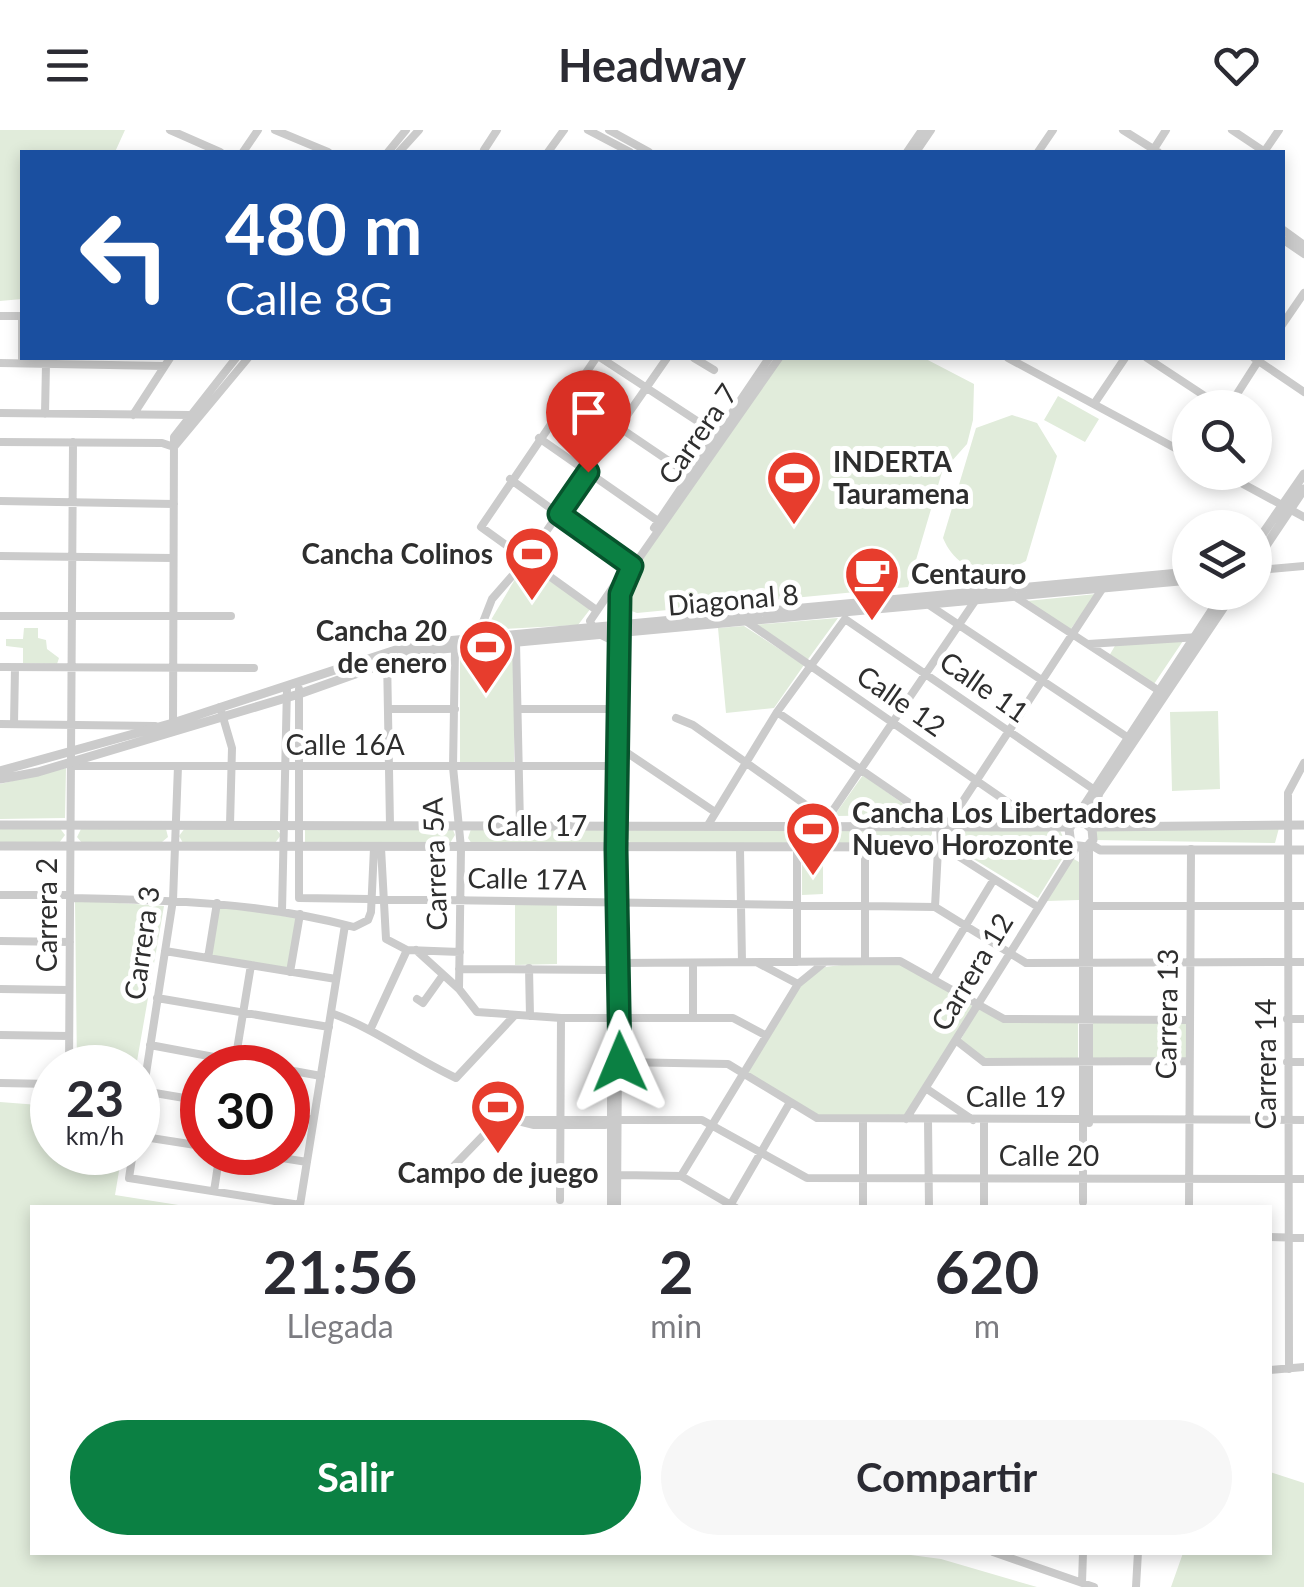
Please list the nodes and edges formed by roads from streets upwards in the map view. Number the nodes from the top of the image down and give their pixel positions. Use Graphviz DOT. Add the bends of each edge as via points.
graph roads {
  1 [pos="170,130"];
  2 [pos="275,130"];
  3 [pos="419,130"];
  4 [pos="497,130"];
  5 [pos="588,130"];
  6 [pos="609,130"];
  7 [pos="1124,130"];
  8 [pos="1232,130"];
  9 [pos="615,149"];
  10 [pos="215,150"];
  11 [pos="323,150"];
  12 [pos="401,150"];
  13 [pos="484,150"];
  14 [pos="645,150"];
  15 [pos="1152,150"];
  16 [pos="1261,150"];
  17 [pos="1304,293"];
  18 [pos="1286,311"];
  19 [pos="168,360"];
  20 [pos="234,360"];
  21 [pos="246,360"];
  22 [pos="597,360"];
  23 [pos="602,360"];
  24 [pos="666,360"];
  25 [pos="697,360"];
  26 [pos="768,360"];
  27 [pos="778,360"];
  28 [pos="1014,360"];
  29 [pos="1124,360"];
  30 [pos="1150,360"];
  31 [pos="1257,360"];
  32 [pos="1261,360"];
  33 [pos="97,361"];
  34 [pos="0,363"];
  35 [pos="22,363"];
  36 [pos="46,364"];
  37 [pos="164,366"];
  38 [pos="714,370"];
  39 [pos="646,386"];
  40 [pos="1198,390"];
  41 [pos="1238,390"];
  42 [pos="1304,392"];
  43 [pos="570,394"];
  44 [pos="1094,404"];
  45 [pos="0,414"];
  46 [pos="45,414"];
  47 [pos="133,415"];
  48 [pos="190,415"];
  49 [pos="619,427"];
  50 [pos="716,434"];
  51 [pos="539,438"];
  52 [pos="0,442"];
  53 [pos="72,442"];
  54 [pos="1172,446"];
  55 [pos="174,447"];
  56 [pos="588,472"];
  57 [pos="1304,474"];
  58 [pos="692,477"];
  59 [pos="510,479"];
  60 [pos="1304,489"];
  61 [pos="1254,490"];
  62 [pos="0,501"];
  63 [pos="72,502"];
  64 [pos="174,504"];
  65 [pos="1286,508"];
  66 [pos="559,514"];
  67 [pos="1304,518"];
  68 [pos="658,521"];
  69 [pos="1272,525"];
  70 [pos="1272,536"];
  71 [pos="0,556"];
  72 [pos="72,557"];
  73 [pos="173,558"];
  74 [pos="527,559"];
  75 [pos="630,565"];
  76 [pos="1304,566"];
  77 [pos="1272,567"];
  78 [pos="1172,575"];
  79 [pos="1172,581"];
  80 [pos="1104,586"];
  81 [pos="977,597"];
  82 [pos="1017,598"];
  83 [pos="926,602"];
  84 [pos="595,609"];
  85 [pos="1214,610"];
  86 [pos="1220,610"];
  87 [pos="841,612"];
  88 [pos="0,616"];
  89 [pos="72,616"];
  90 [pos="175,616"];
  91 [pos="231,616"];
  92 [pos="742,617"];
  93 [pos="591,626"];
  94 [pos="621,628"];
  95 [pos="960,628"];
  96 [pos="478,635"];
  97 [pos="601,635"];
  98 [pos="1075,636"];
  99 [pos="1199,637"];
  100 [pos="516,642"];
  101 [pos="1115,642"];
  102 [pos="1088,644"];
  103 [pos="455,648"];
  104 [pos="387,657"];
  105 [pos="1107,657"];
  106 [pos="808,664"];
  107 [pos="0,667"];
  108 [pos="15,668"];
  109 [pos="254,668"];
  110 [pos="176,669"];
  111 [pos="71,670"];
  112 [pos="927,675"];
  113 [pos="299,682"];
  114 [pos="1042,682"];
  115 [pos="287,693"];
  116 [pos="1162,693"];
  117 [pos="299,694"];
  118 [pos="389,709"];
  119 [pos="454,709"];
  120 [pos="519,709"];
  121 [pos="617,709"];
  122 [pos="222,711"];
  123 [pos="777,712"];
  124 [pos="676,718"];
  125 [pos="893,723"];
  126 [pos="0,724"];
  127 [pos="14,724"];
  128 [pos="71,724"];
  129 [pos="161,726"];
  130 [pos="173,727"];
  131 [pos="1009,732"];
  132 [pos="1130,739"];
  133 [pos="620,748"];
  134 [pos="71,752"];
  135 [pos="1304,763"];
  136 [pos="71,765"];
  137 [pos="745,765"];
  138 [pos="178,766"];
  139 [pos="616,766"];
  140 [pos="232,767"];
  141 [pos="389,767"];
  142 [pos="453,767"];
  143 [pos="520,767"];
  144 [pos="286,768"];
  145 [pos="299,768"];
  146 [pos="862,771"];
  147 [pos="0,772"];
  148 [pos="0,780"];
  149 [pos="978,782"];
  150 [pos="1095,791"];
  151 [pos="715,812"];
  152 [pos="825,822"];
  153 [pos="944,824"];
  154 [pos="1038,824"];
  155 [pos="0,825"];
  156 [pos="70,825"];
  157 [pos="708,825"];
  158 [pos="1073,825"];
  159 [pos="176,826"];
  160 [pos="230,826"];
  161 [pos="286,826"];
  162 [pos="299,826"];
  163 [pos="390,826"];
  164 [pos="459,826"];
  165 [pos="520,826"];
  166 [pos="616,826"];
  167 [pos="1090,826"];
  168 [pos="1287,826"];
  169 [pos="1304,826"];
  170 [pos="0,846"];
  171 [pos="70,846"];
  172 [pos="175,846"];
  173 [pos="286,847"];
  174 [pos="300,847"];
  175 [pos="1082,847"];
  176 [pos="377,848"];
  177 [pos="461,848"];
  178 [pos="616,849"];
  179 [pos="740,849"];
  180 [pos="797,849"];
  181 [pos="819,849"];
  182 [pos="865,849"];
  183 [pos="942,849"];
  184 [pos="1191,849"];
  185 [pos="1289,850"];
  186 [pos="1304,850"];
  187 [pos="994,879"];
  188 [pos="0,895"];
  189 [pos="70,896"];
  190 [pos="377,899"];
  191 [pos="173,900"];
  192 [pos="460,900"];
  193 [pos="615,902"];
  194 [pos="217,903"];
  195 [pos="744,904"];
  196 [pos="797,905"];
  197 [pos="865,906"];
  198 [pos="1038,906"];
  199 [pos="1087,906"];
  200 [pos="1192,906"];
  201 [pos="1290,906"];
  202 [pos="1304,906"];
  203 [pos="936,907"];
  204 [pos="282,911"];
  205 [pos="300,914"];
  206 [pos="345,924"];
  207 [pos="965,928"];
  208 [pos="0,941"];
  209 [pos="70,942"];
  210 [pos="411,950"];
  211 [pos="164,952"];
  212 [pos="460,952"];
  213 [pos="1008,956"];
  214 [pos="208,958"];
  215 [pos="864,961"];
  216 [pos="693,962"];
  217 [pos="742,962"];
  218 [pos="756,962"];
  219 [pos="797,962"];
  220 [pos="824,962"];
  221 [pos="1087,962"];
  222 [pos="1190,962"];
  223 [pos="1288,962"];
  224 [pos="1304,962"];
  225 [pos="250,965"];
  226 [pos="614,966"];
  227 [pos="529,968"];
  228 [pos="460,969"];
  229 [pos="290,972"];
  230 [pos="443,974"];
  231 [pos="935,976"];
  232 [pos="336,979"];
  233 [pos="798,984"];
  234 [pos="0,989"];
  235 [pos="460,989"];
  236 [pos="69,990"];
  237 [pos="157,998"];
  238 [pos="417,999"];
  239 [pos="978,1006"];
  240 [pos="243,1012"];
  241 [pos="332,1014"];
  242 [pos="514,1016"];
  243 [pos="530,1016"];
  244 [pos="614,1017"];
  245 [pos="561,1018"];
  246 [pos="693,1018"];
  247 [pos="1304,1019"];
  248 [pos="1087,1020"];
  249 [pos="1190,1020"];
  250 [pos="1288,1020"];
  251 [pos="329,1027"];
  252 [pos="371,1028"];
  253 [pos="0,1035"];
  254 [pos="764,1035"];
  255 [pos="69,1036"];
  256 [pos="956,1041"];
  257 [pos="69,1045"];
  258 [pos="150,1045"];
  259 [pos="238,1045"];
  260 [pos="1189,1060"];
  261 [pos="1088,1061"];
  262 [pos="620,1062"];
  263 [pos="1286,1062"];
  264 [pos="1304,1062"];
  265 [pos="743,1072"];
  266 [pos="310,1074"];
  267 [pos="321,1076"];
  268 [pos="0,1084"];
  269 [pos="30,1084"];
  270 [pos="927,1090"];
  271 [pos="789,1104"];
  272 [pos="310,1119"];
  273 [pos="1188,1119"];
  274 [pos="314,1120"];
  275 [pos="615,1120"];
  276 [pos="862,1120"];
  277 [pos="906,1120"];
  278 [pos="928,1120"];
  279 [pos="973,1120"];
  280 [pos="984,1120"];
  281 [pos="1289,1120"];
  282 [pos="1304,1120"];
  283 [pos="560,1121"];
  284 [pos="1086,1122"];
  285 [pos="712,1123"];
  286 [pos="310,1141"];
  287 [pos="761,1152"];
  288 [pos="448,1171"];
  289 [pos="129,1175"];
  290 [pos="216,1175"];
  291 [pos="304,1175"];
  292 [pos="620,1175"];
  293 [pos="681,1176"];
  294 [pos="926,1178"];
  295 [pos="982,1178"];
  296 [pos="863,1179"];
  297 [pos="1084,1179"];
  298 [pos="1288,1179"];
  299 [pos="1304,1179"];
  300 [pos="1189,1180"];
  301 [pos="214,1191"];
  302 [pos="560,1200"];
  303 [pos="1082,1202"];
  304 [pos="614,1205"];
  305 [pos="615,1205"];
  306 [pos="732,1205"];
  307 [pos="734,1205"];
  308 [pos="864,1205"];
  309 [pos="928,1205"];
  310 [pos="984,1205"];
  311 [pos="1189,1205"];
  312 [pos="1272,1237"];
  313 [pos="1288,1238"];
  314 [pos="1304,1238"];
  315 [pos="1290,1297"];
  316 [pos="1304,1297"];
  317 [pos="1304,1367"];
  318 [pos="1288,1368"];
  319 [pos="1272,1370"];
  320 [pos="1002,1555"];
  321 [pos="1082,1555"];
  322 [pos="1138,1555"];
  323 [pos="1082,1583"];
  324 [pos="1094,1587"];
  325 [pos="1136,1587"];
  1 -- 10 [label="street"];
  2 -- 11 [label="street"];
  3 -- 12 [label="street"];
  4 -- 13 [label="street"];
  5 -- 9 [label="street"];
  6 -- 14 [label="street"];
  7 -- 15 [label="street"];
  8 -- 16 [label="street"];
  17 -- 18 [label="street"];
  19 -- 37 [label="street"];
  20 -- 48 [label="street"];
  21 -- 55 [label="street"];
  22 -- 43 [label="street"];
  23 -- 39 [label="street"];
  24 -- 39 [label="street"];
  25 -- 38 [label="street"];
  26 -- 50 [label="street, Carrera 7"];
  27 -- 58 [label="street, Carrera 7"];
  28 -- 44 [label="street"];
  29 -- 44 [label="street"];
  30 -- 40 [label="street"];
  31 -- 41 [label="street"];
  32 -- 42 [label="street"];
  33 -- 36 [label="street"];
  33 -- 37 [label="street"];
  34 -- 35 [label="street"];
  35 -- 36 [label="street"];
  36 -- 46 [label="street"];
  37 -- 47 [label="street"];
  39 -- 49 [label="street"];
  39 -- 50 [label="street"];
  43 -- 49 [label="street"];
  43 -- 51 [label="street"];
  44 -- 54 [label="street"];
  45 -- 46 [label="street"];
  46 -- 47 [label="street"];
  47 -- 48 [label="street"];
  48 -- 55 [label="street"];
  49 -- 56 [label="street"];
  49 -- 58 [label="street"];
  50 -- 58 [label="street, Carrera 7"];
  51 -- 56 [label="street"];
  51 -- 59 [label="street"];
  52 -- 53 [label="street"];
  53 -- 55 [label="street"];
  53 -- 63 [label="street"];
  55 -- 64 [label="street"];
  56 -- 66 [label="street"];
  56 -- 68 [label="street"];
  57 -- 65 [label="street"];
  58 -- 68 [label="street, Carrera 7"];
  58 -- 75 [label="street, Carrera 7"];
  59 -- 66 [label="street"];
  59 -- 74 [label="street" via="480,526"];
  60 -- 65 [label="street"];
  61 -- 65 [label="street"];
  62 -- 63 [label="street"];
  63 -- 64 [label="street"];
  63 -- 72 [label="street"];
  64 -- 73 [label="street"];
  65 -- 67 [label="street"];
  65 -- 69 [label="street"];
  65 -- 70 [label="street"];
  66 -- 74 [label="street"];
  66 -- 75 [label="street"];
  68 -- 75 [label="street, Carrera 7"];
  71 -- 72 [label="street"];
  72 -- 73 [label="street"];
  72 -- 89 [label="street"];
  73 -- 90 [label="street"];
  74 -- 84 [label="street"];
  74 -- 96 [label="street" via="492,599"];
  75 -- 84 [label="street, Carrera 7"];
  75 -- 94 [label="street, Carrera 7" via="621,584"];
  76 -- 77 [label="street"];
  78 -- 80 [label="street, Diagonal 8"];
  79 -- 80 [label="street, Diagonal 8"];
  80 -- 81 [label="street, Diagonal 8"];
  80 -- 82 [label="street, Diagonal 8"];
  80 -- 98 [label="street"];
  81 -- 82 [label="street, Diagonal 8"];
  81 -- 83 [label="street, Diagonal 8"];
  81 -- 95 [label="street"];
  82 -- 98 [label="street"];
  83 -- 87 [label="street, Diagonal 8"];
  83 -- 95 [label="street"];
  84 -- 93 [label="street, Carrera 7"];
  85 -- 99 [label="street"];
  86 -- 99 [label="street"];
  87 -- 92 [label="street, Diagonal 8"];
  87 -- 106 [label="street"];
  87 -- 112 [label="street, Calle 11"];
  88 -- 89 [label="street"];
  89 -- 90 [label="street"];
  89 -- 111 [label="street"];
  90 -- 91 [label="street"];
  90 -- 110 [label="street"];
  92 -- 94 [label="street, Diagonal 8"];
  92 -- 106 [label="street, Calle 12"];
  93 -- 94 [label="street, Diagonal 8"];
  93 -- 96 [label="street, Diagonal 8"];
  93 -- 97 [label="street"];
  94 -- 97 [label="street, Diagonal 8"];
  94 -- 121 [label="street, Carrera 7"];
  95 -- 112 [label="street"];
  95 -- 114 [label="street"];
  96 -- 104 [label="street, Diagonal 8"];
  97 -- 100 [label="street, Diagonal 8"];
  97 -- 121 [label="street, Carrera 7" via="613,641"];
  98 -- 102 [label="street"];
  98 -- 114 [label="street"];
  99 -- 101 [label="street"];
  99 -- 116 [label="street"];
  100 -- 103 [label="street, Diagonal 8"];
  100 -- 120 [label="street"];
  101 -- 102 [label="street"];
  101 -- 105 [label="street"];
  102 -- 105 [label="street"];
  103 -- 104 [label="street, Diagonal 8"];
  103 -- 119 [label="street, Carrera 5A"];
  104 -- 113 [label="street, Diagonal 8"];
  104 -- 117 [label="street, Diagonal 8"];
  104 -- 118 [label="street"];
  105 -- 116 [label="street"];
  106 -- 123 [label="street"];
  106 -- 125 [label="street, Calle 12"];
  107 -- 108 [label="street"];
  108 -- 111 [label="street"];
  108 -- 127 [label="street"];
  109 -- 110 [label="street"];
  110 -- 111 [label="street"];
  110 -- 130 [label="street"];
  111 -- 128 [label="street"];
  112 -- 125 [label="street"];
  112 -- 131 [label="street, Calle 11"];
  113 -- 115 [label="street, Diagonal 8"];
  113 -- 117 [label="street"];
  114 -- 131 [label="street"];
  114 -- 132 [label="street"];
  115 -- 117 [label="street, Diagonal 8"];
  115 -- 122 [label="street, Diagonal 8"];
  115 -- 144 [label="street"];
  116 -- 132 [label="street"];
  117 -- 145 [label="street"];
  118 -- 119 [label="street"];
  118 -- 141 [label="street"];
  119 -- 142 [label="street, Carrera 5A"];
  120 -- 121 [label="street"];
  120 -- 143 [label="street"];
  121 -- 133 [label="street, Carrera 7"];
  121 -- 139 [label="street, Carrera 7"];
  122 -- 130 [label="street, Diagonal 8"];
  122 -- 140 [label="street"];
  123 -- 137 [label="street"];
  123 -- 146 [label="street"];
  124 -- 137 [label="street"];
  125 -- 146 [label="street"];
  125 -- 149 [label="street, Calle 12"];
  126 -- 127 [label="street"];
  127 -- 128 [label="street"];
  128 -- 129 [label="street"];
  128 -- 134 [label="street, Carrera 2"];
  129 -- 130 [label="street, Diagonal 8"];
  129 -- 134 [label="street, Diagonal 8"];
  130 -- 136 [label="street, Diagonal 8"];
  131 -- 149 [label="street"];
  131 -- 150 [label="street, Calle 11"];
  132 -- 150 [label="street"];
  133 -- 139 [label="street, Carrera 7"];
  133 -- 151 [label="street"];
  134 -- 136 [label="street, Carrera 2"];
  134 -- 147 [label="street, Diagonal 8"];
  135 -- 168 [label="street, Carrera 14" via="1288,788"];
  136 -- 138 [label="street, Calle 16A"];
  136 -- 148 [label="street, Diagonal 8"];
  136 -- 156 [label="street, Carrera 2"];
  137 -- 151 [label="street"];
  137 -- 152 [label="street"];
  138 -- 140 [label="street, Calle 16A"];
  138 -- 159 [label="street, Carrera 3"];
  139 -- 143 [label="street, Calle 16A"];
  139 -- 166 [label="street, Carrera 7"];
  140 -- 144 [label="street, Calle 16A"];
  140 -- 160 [label="street"];
  141 -- 142 [label="street, Calle 16A"];
  141 -- 145 [label="street, Calle 16A"];
  141 -- 163 [label="street"];
  142 -- 143 [label="street, Calle 16A"];
  142 -- 164 [label="street, Carrera 5A"];
  143 -- 165 [label="street"];
  144 -- 145 [label="street, Calle 16A"];
  144 -- 161 [label="street"];
  145 -- 162 [label="street"];
  146 -- 152 [label="street"];
  146 -- 153 [label="street"];
  149 -- 153 [label="street"];
  149 -- 154 [label="street, Calle 12"];
  150 -- 158 [label="street"];
  150 -- 167 [label="street"];
  151 -- 157 [label="street"];
  152 -- 153 [label="street, Calle 17"];
  152 -- 157 [label="street, Calle 17"];
  152 -- 181 [label="street"];
  153 -- 154 [label="street, Calle 17"];
  153 -- 183 [label="street"];
  154 -- 158 [label="street, Calle 17"];
  155 -- 156 [label="street, Calle 17"];
  156 -- 159 [label="street, Calle 17"];
  156 -- 171 [label="street, Carrera 2"];
  157 -- 166 [label="street, Calle 17"];
  158 -- 167 [label="street, Calle 17"];
  158 -- 175 [label="street" via="1067,836"];
  159 -- 160 [label="street, Calle 17"];
  159 -- 172 [label="street, Carrera 3"];
  160 -- 161 [label="street, Calle 17"];
  161 -- 162 [label="street, Calle 17"];
  161 -- 173 [label="street"];
  162 -- 163 [label="street, Calle 17"];
  162 -- 174 [label="street"];
  163 -- 164 [label="street, Calle 17"];
  164 -- 165 [label="street, Calle 17"];
  164 -- 177 [label="street, Carrera 5A"];
  165 -- 166 [label="street, Calle 17"];
  166 -- 178 [label="street, Carrera 7"];
  167 -- 168 [label="street"];
  167 -- 175 [label="street"];
  168 -- 169 [label="street"];
  168 -- 185 [label="street, Carrera 14"];
  170 -- 171 [label="street, Calle 17"];
  171 -- 172 [label="street, Calle 17"];
  171 -- 189 [label="street, Carrera 2"];
  172 -- 173 [label="street, Calle 17"];
  172 -- 191 [label="street, Carrera 3"];
  173 -- 174 [label="street, Calle 17"];
  173 -- 204 [label="street"];
  174 -- 176 [label="street, Calle 17"];
  174 -- 190 [label="street, Calle 17A" via="299,898"];
  175 -- 183 [label="street, Calle 17"];
  175 -- 184 [label="street, Calle 17"];
  175 -- 198 [label="street, Carrera 12"];
  175 -- 199 [label="street"];
  176 -- 177 [label="street, Calle 17"];
  176 -- 190 [label="street"];
  177 -- 178 [label="street, Calle 17"];
  177 -- 192 [label="street, Carrera 5A"];
  178 -- 179 [label="street, Calle 17"];
  178 -- 193 [label="street, Carrera 7"];
  179 -- 180 [label="street, Calle 17"];
  179 -- 195 [label="street"];
  180 -- 181 [label="street, Calle 17"];
  180 -- 196 [label="street"];
  181 -- 182 [label="street, Calle 17"];
  182 -- 183 [label="street, Calle 17"];
  182 -- 197 [label="street"];
  183 -- 187 [label="street"];
  183 -- 203 [label="street"];
  184 -- 185 [label="street, Calle 17"];
  184 -- 200 [label="street, Carrera 13"];
  185 -- 186 [label="street, Calle 17"];
  185 -- 201 [label="street, Carrera 14"];
  187 -- 198 [label="street"];
  187 -- 207 [label="street"];
  188 -- 189 [label="street"];
  189 -- 191 [label="street"];
  189 -- 209 [label="street, Carrera 2"];
  190 -- 192 [label="street, Calle 17A"];
  190 -- 206 [label="street" via="368,920"];
  190 -- 210 [label="street" via="390,943"];
  191 -- 194 [label="street"];
  191 -- 211 [label="street, Carrera 3"];
  192 -- 193 [label="street, Calle 17A"];
  192 -- 212 [label="street, Carrera 5A"];
  193 -- 195 [label="street, Calle 17A"];
  193 -- 226 [label="street, Carrera 7"];
  194 -- 204 [label="street"];
  194 -- 214 [label="street"];
  195 -- 196 [label="street, Calle 17A"];
  195 -- 217 [label="street"];
  196 -- 197 [label="street, Calle 17A"];
  196 -- 219 [label="street"];
  197 -- 203 [label="street, Calle 17A"];
  197 -- 215 [label="street"];
  198 -- 213 [label="street, Carrera 12"];
  199 -- 200 [label="street"];
  199 -- 221 [label="street"];
  200 -- 201 [label="street"];
  200 -- 222 [label="street, Carrera 13"];
  201 -- 202 [label="street"];
  201 -- 223 [label="street, Carrera 14"];
  203 -- 207 [label="street"];
  204 -- 205 [label="street"];
  205 -- 206 [label="street"];
  205 -- 229 [label="street"];
  206 -- 232 [label="street"];
  207 -- 213 [label="street"];
  207 -- 231 [label="street"];
  208 -- 209 [label="street"];
  209 -- 236 [label="street, Carrera 2"];
  210 -- 212 [label="street"];
  210 -- 230 [label="street"];
  210 -- 252 [label="street"];
  211 -- 214 [label="street"];
  211 -- 237 [label="street, Carrera 3"];
  212 -- 228 [label="street, Carrera 5A"];
  213 -- 221 [label="street" via="1026,963"];
  213 -- 239 [label="street, Carrera 12"];
  214 -- 225 [label="street"];
  215 -- 220 [label="street"];
  215 -- 231 [label="street" via="906,962"];
  216 -- 217 [label="street"];
  216 -- 226 [label="street"];
  216 -- 246 [label="street"];
  217 -- 218 [label="street"];
  218 -- 219 [label="street"];
  218 -- 233 [label="street"];
  219 -- 220 [label="street"];
  220 -- 233 [label="street"];
  221 -- 222 [label="street"];
  221 -- 248 [label="street"];
  222 -- 223 [label="street"];
  222 -- 249 [label="street, Carrera 13"];
  223 -- 224 [label="street"];
  223 -- 250 [label="street, Carrera 14"];
  225 -- 229 [label="street"];
  225 -- 240 [label="street"];
  226 -- 227 [label="street"];
  226 -- 244 [label="street, Carrera 7"];
  227 -- 228 [label="street"];
  227 -- 243 [label="street"];
  228 -- 235 [label="street, Carrera 5A"];
  229 -- 232 [label="street"];
  230 -- 235 [label="street"];
  230 -- 238 [label="street" via="423,1003"];
  231 -- 239 [label="street"];
  232 -- 241 [label="street"];
  233 -- 254 [label="street"];
  234 -- 236 [label="street"];
  235 -- 242 [label="street" via="477,1012"];
  236 -- 255 [label="street, Carrera 2"];
  237 -- 240 [label="street"];
  237 -- 258 [label="street, Carrera 3"];
  239 -- 248 [label="street" via="1004,1019"];
  239 -- 256 [label="street, Carrera 12"];
  240 -- 251 [label="street"];
  240 -- 259 [label="street"];
  241 -- 251 [label="street"];
  241 -- 252 [label="street"];
  242 -- 243 [label="street"];
  242 -- 252 [label="street" via="456,1078"];
  243 -- 245 [label="street"];
  244 -- 245 [label="street"];
  244 -- 246 [label="street"];
  244 -- 262 [label="street, Carrera 7"];
  244 -- 275 [label="street, Carrera 7"];
  245 -- 283 [label="street"];
  246 -- 254 [label="street" via="733,1018"];
  247 -- 250 [label="street"];
  248 -- 249 [label="street"];
  248 -- 261 [label="street"];
  249 -- 260 [label="street, Carrera 13"];
  250 -- 263 [label="street, Carrera 14"];
  251 -- 267 [label="street"];
  253 -- 255 [label="street"];
  254 -- 265 [label="street"];
  255 -- 257 [label="street, Carrera 2"];
  256 -- 261 [label="street" via="984,1062"];
  256 -- 270 [label="street, Carrera 12"];
  260 -- 261 [label="street"];
  260 -- 273 [label="street, Carrera 13"];
  261 -- 284 [label="street"];
  262 -- 265 [label="street" via="716,1062"];
  262 -- 275 [label="street, Carrera 7"];
  263 -- 264 [label="street"];
  263 -- 281 [label="street, Carrera 14"];
  265 -- 271 [label="street, Calle 19"];
  265 -- 285 [label="street"];
  266 -- 267 [label="street"];
  267 -- 274 [label="street"];
  268 -- 269 [label="street"];
  270 -- 277 [label="street, Carrera 12"];
  270 -- 279 [label="street"];
  271 -- 276 [label="street, Calle 19" via="817,1118"];
  271 -- 287 [label="street"];
  272 -- 274 [label="street"];
  273 -- 281 [label="street, Calle 19"];
  273 -- 284 [label="street, Calle 19"];
  273 -- 300 [label="street, Carrera 13"];
  274 -- 286 [label="street"];
  275 -- 283 [label="street"];
  275 -- 285 [label="street"];
  275 -- 292 [label="street, Carrera 7"];
  275 -- 304 [label="street, Carrera 7"];
  276 -- 277 [label="street, Calle 19"];
  276 -- 296 [label="street"];
  277 -- 278 [label="street, Calle 19"];
  278 -- 279 [label="street, Calle 19"];
  278 -- 294 [label="street"];
  279 -- 280 [label="street, Calle 19"];
  280 -- 284 [label="street, Calle 19"];
  280 -- 295 [label="street"];
  281 -- 282 [label="street, Calle 19"];
  281 -- 298 [label="street, Carrera 14"];
  283 -- 288 [label="street" via="501,1117"];
  283 -- 302 [label="street"];
  284 -- 297 [label="street"];
  285 -- 287 [label="street"];
  285 -- 293 [label="street"];
  287 -- 296 [label="street, Calle 20" via="794,1174"];
  287 -- 307 [label="street"];
  289 -- 301 [label="street"];
  290 -- 301 [label="street"];
  291 -- 301 [label="street" via="300,1205"];
  292 -- 293 [label="street"];
  292 -- 305 [label="street, Carrera 7"];
  293 -- 306 [label="street"];
  294 -- 295 [label="street, Calle 20"];
  294 -- 296 [label="street, Calle 20"];
  294 -- 309 [label="street"];
  295 -- 297 [label="street, Calle 20"];
  295 -- 310 [label="street"];
  296 -- 308 [label="street"];
  297 -- 300 [label="street, Calle 20"];
  297 -- 303 [label="street"];
  298 -- 299 [label="street, Calle 20"];
  298 -- 300 [label="street, Calle 20"];
  298 -- 313 [label="street, Carrera 14"];
  300 -- 311 [label="street, Carrera 13"];
  312 -- 313 [label="street"];
  313 -- 314 [label="street"];
  313 -- 315 [label="street, Carrera 14"];
  315 -- 316 [label="street"];
  315 -- 318 [label="street, Carrera 14"];
  317 -- 318 [label="street"];
  318 -- 319 [label="street"];
  320 -- 323 [label="street"];
  321 -- 323 [label="street"];
  322 -- 325 [label="street"];
  323 -- 324 [label="street"];
}
